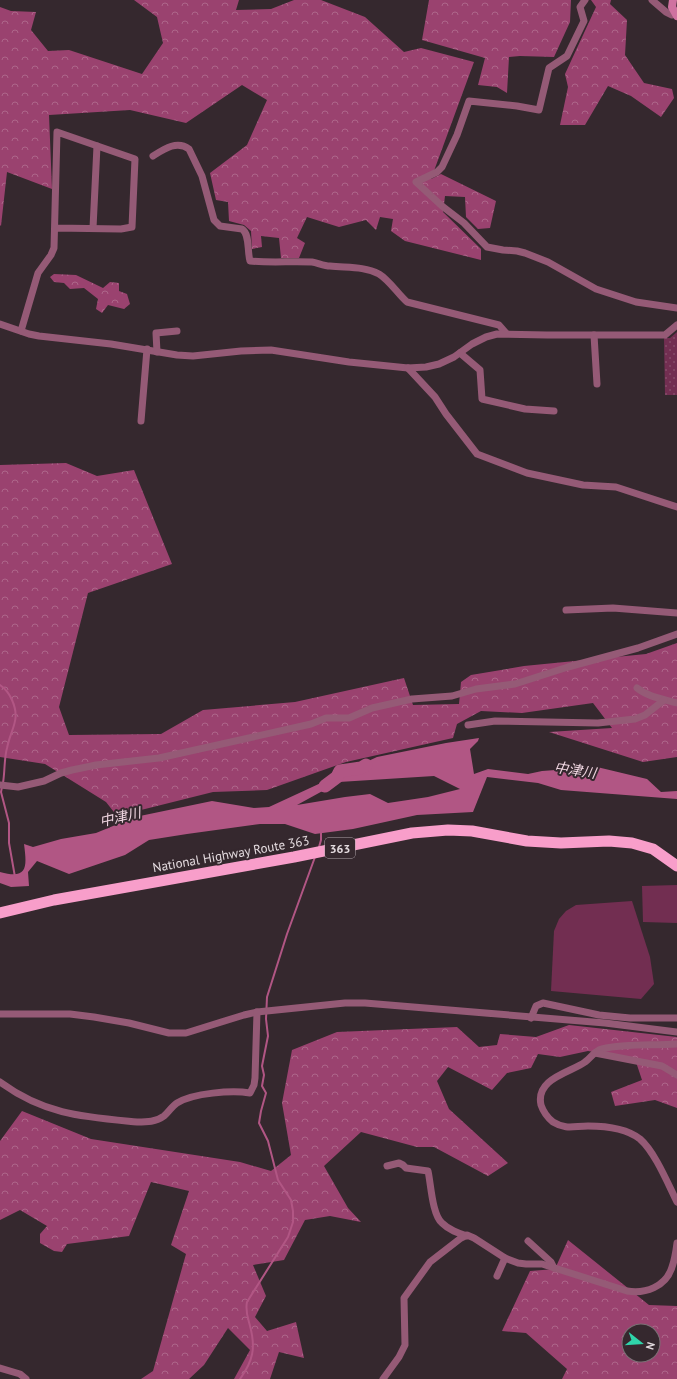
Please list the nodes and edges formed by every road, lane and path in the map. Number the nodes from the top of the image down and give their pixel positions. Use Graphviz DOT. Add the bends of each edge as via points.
graph roads {
  1 [pos="585,0"];
  2 [pos="652,0"];
  3 [pos="673,0"];
  4 [pos="676,15"];
  5 [pos="97,146"];
  6 [pos="153,156"];
  7 [pos="55,228"];
  8 [pos="93,228"];
  9 [pos="677,308"];
  10 [pos="0,324"];
  11 [pos="677,325"];
  12 [pos="21,331"];
  13 [pos="178,331"];
  14 [pos="506,333"];
  15 [pos="594,335"];
  16 [pos="147,349"];
  17 [pos="157,352"];
  18 [pos="460,353"];
  19 [pos="408,368"];
  20 [pos="597,384"];
  21 [pos="554,411"];
  22 [pos="141,421"];
  23 [pos="677,507"];
  24 [pos="566,610"];
  25 [pos="677,613"];
  26 [pos="677,634"];
  27 [pos="637,688"];
  28 [pos="664,700"];
  29 [pos="677,703"];
  30 [pos="468,725"];
  31 [pos="0,785"];
  32 [pos="677,866"];
  33 [pos="0,913"];
  34 [pos="258,1012"];
  35 [pos="0,1014"];
  36 [pos="531,1018"];
  37 [pos="677,1018"];
  38 [pos="677,1032"];
  39 [pos="677,1044"];
  40 [pos="594,1053"];
  41 [pos="677,1075"];
  42 [pos="0,1082"];
  43 [pos="387,1166"];
  44 [pos="677,1202"];
  45 [pos="467,1236"];
  46 [pos="528,1241"];
  47 [pos="677,1243"];
  48 [pos="505,1258"];
  49 [pos="554,1268"];
  50 [pos="497,1276"];
  51 [pos="0,1368"];
  52 [pos="26,1379"];
  53 [pos="383,1379"];
  1 -- 9 [label="street" via="580,7 584,21 567,56 549,68 539,110 469,101 442,167 416,182 464,223 487,247 525,253 548,262 596,289 623,298"];
  2 -- 4 [label="street" via="669,14"];
  3 -- 4 [label="main road" via="672,7"];
  5 -- 7 [label="street" via="57,132"];
  5 -- 8 [label="street"];
  5 -- 8 [label="street" via="135,159 132,227"];
  6 -- 14 [label="street" via="176,145 189,149 202,176 214,220 220,226 244,230 250,261 313,262 327,266 367,269 379,274 407,302 499,325"];
  7 -- 8 [label="street"];
  7 -- 12 [label="street" via="54,248 38,274"];
  10 -- 12 [label="street"];
  11 -- 15 [label="street" via="665,335"];
  12 -- 16 [label="street" via="38,336"];
  13 -- 17 [label="street" via="156,333"];
  14 -- 15 [label="street"];
  14 -- 18 [label="street" via="486,337"];
  15 -- 20 [label="street"];
  16 -- 17 [label="street"];
  16 -- 22 [label="street"];
  17 -- 19 [label="street" via="193,356 270,350"];
  18 -- 19 [label="street" via="439,364"];
  18 -- 21 [label="street" via="480,370 482,399 525,409"];
  19 -- 23 [label="street" via="435,397 477,454 527,473 583,485 616,487"];
  24 -- 25 [label="street" via="613,608"];
  26 -- 31 [label="street" via="515,684 476,689 452,696 383,704 349,718 326,718 311,724 166,756 72,770 18,788"];
  27 -- 28 [label="street"];
  28 -- 29 [label="street"];
  28 -- 30 [label="street" via="645,715 635,719 598,723 495,721"];
  32 -- 33 [label="highway, National Highway Route 363 / 363" via="654,850 632,843 527,841 472,831 448,830 412,833 54,900"];
  34 -- 35 [label="street" via="186,1033 168,1033 129,1023 70,1014"];
  34 -- 36 [label="street" via="365,1003"];
  34 -- 42 [label="street" via="255,1078 250,1093 224,1092 187,1099 177,1103 156,1120 137,1122 62,1112 24,1097"];
  36 -- 37 [label="street" via="536,1006 544,1003 599,1015"];
  36 -- 38 [label="street" via="605,1023"];
  39 -- 40 [label="street" via="624,1045"];
  40 -- 41 [label="street" via="662,1066"];
  40 -- 44 [label="street" via="585,1063 555,1077 547,1085 541,1096 544,1110 552,1121 562,1126 609,1127 639,1138 657,1162"];
  43 -- 45 [label="street" via="399,1163 406,1168 428,1171 436,1214 440,1222"];
  45 -- 48 [label="street"];
  45 -- 53 [label="street" via="430,1262 404,1298 405,1345"];
  46 -- 49 [label="street" via="551,1262"];
  47 -- 49 [label="street" via="668,1277 644,1292 627,1291"];
  48 -- 49 [label="street" via="518,1263 542,1264"];
  48 -- 50 [label="street"];
  51 -- 52 [label="street" via="20,1374"];
}
